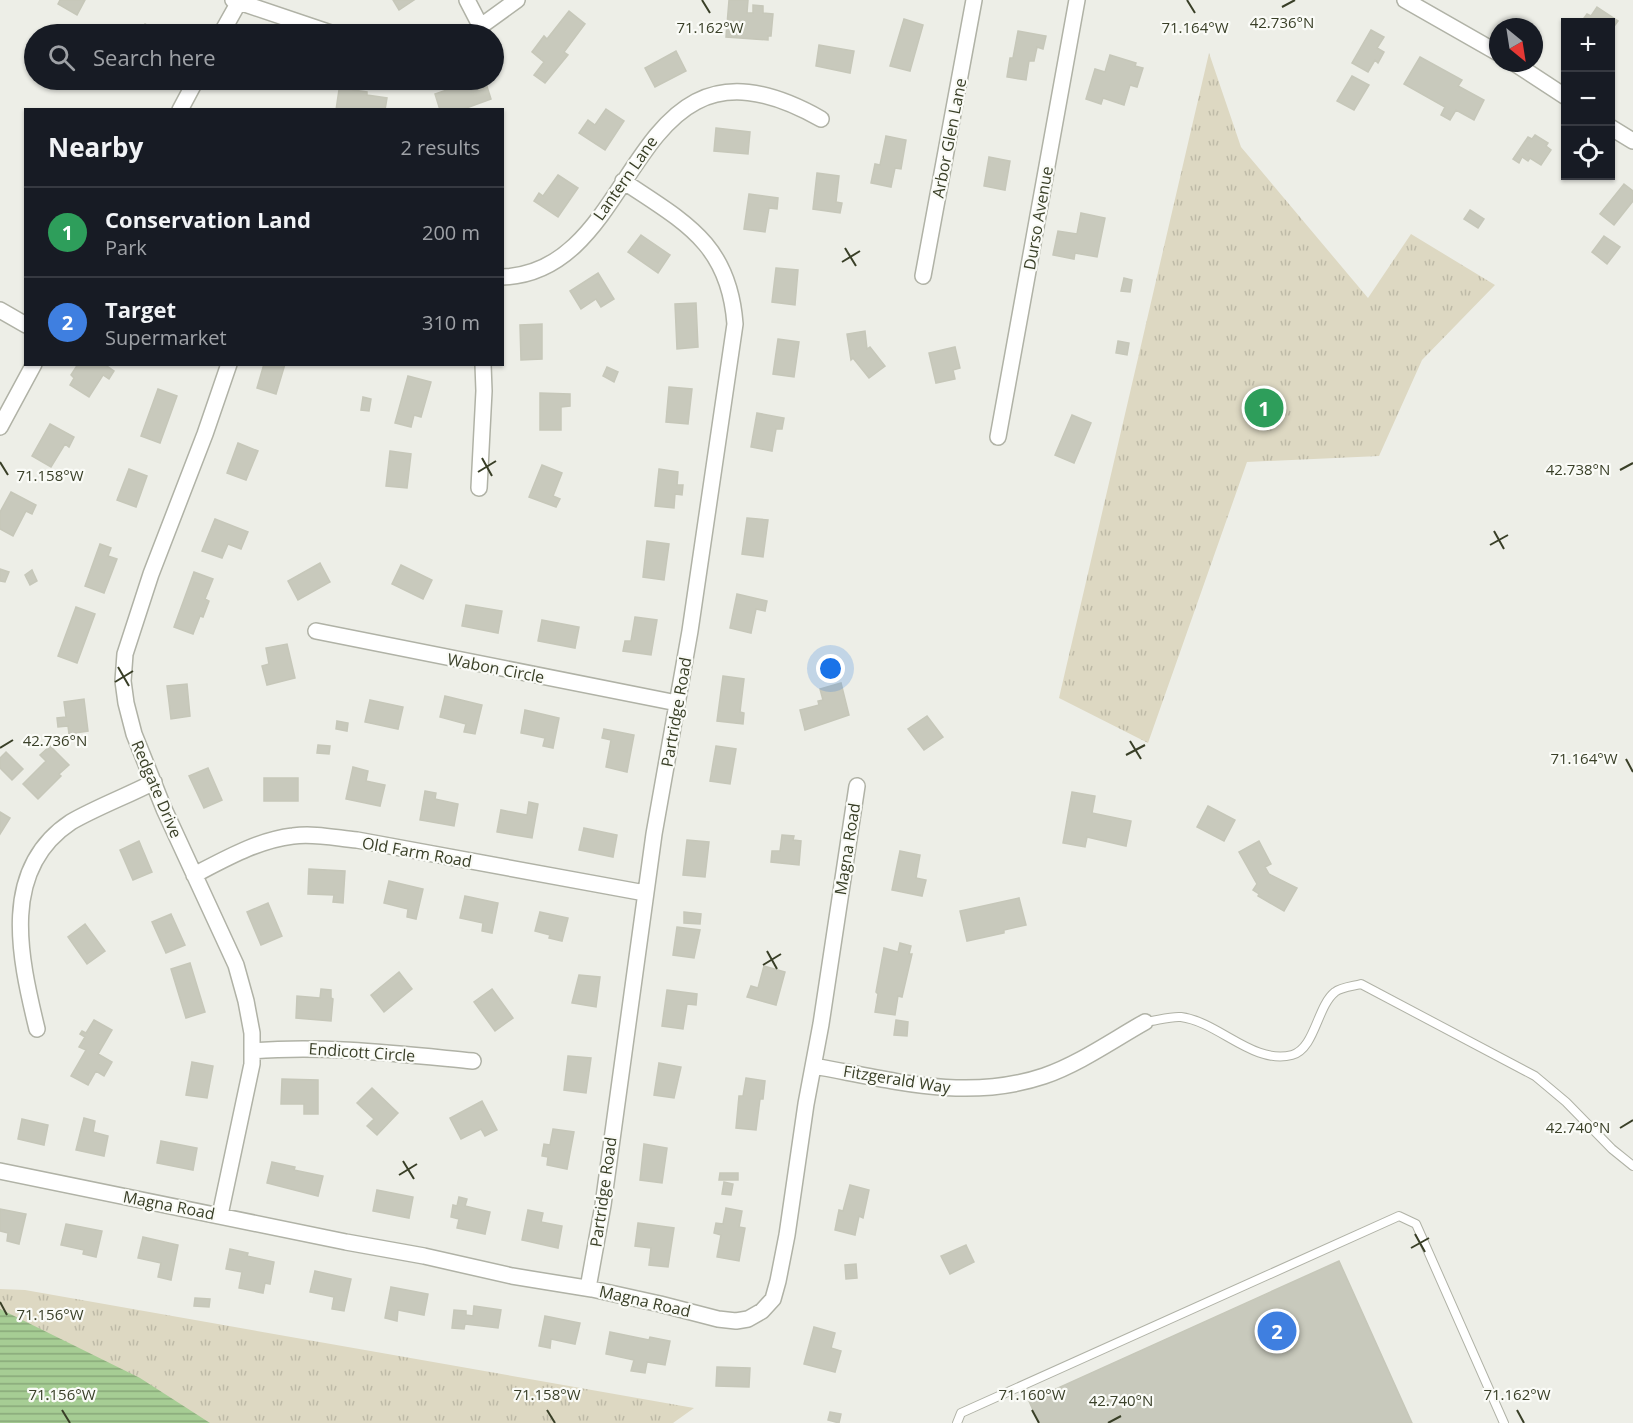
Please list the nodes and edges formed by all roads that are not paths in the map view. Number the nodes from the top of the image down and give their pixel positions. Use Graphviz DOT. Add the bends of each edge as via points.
graph roads {
  1 [pos="466,0"];
  2 [pos="517,0"];
  3 [pos="974,0"];
  4 [pos="1077,0"];
  5 [pos="1405,0"];
  6 [pos="237,1"];
  7 [pos="226,24"];
  8 [pos="305,24"];
  9 [pos="474,24"];
  10 [pos="485,24"];
  11 [pos="1489,48"];
  12 [pos="1528,72"];
  13 [pos="191,90"];
  14 [pos="1561,94"];
  15 [pos="181,108"];
  16 [pos="821,119"];
  17 [pos="1615,130"];
  18 [pos="1633,141"];
  19 [pos="623,181"];
  20 [pos="924,276"];
  21 [pos="504,277"];
  22 [pos="0,310"];
  23 [pos="24,324"];
  24 [pos="33,366"];
  25 [pos="228,366"];
  26 [pos="483,366"];
  27 [pos="0,427"];
  28 [pos="998,437"];
  29 [pos="479,488"];
  30 [pos="316,631"];
  31 [pos="677,703"];
  32 [pos="154,782"];
  33 [pos="857,786"];
  34 [pos="194,875"];
  35 [pos="645,893"];
  36 [pos="1145,1022"];
  37 [pos="37,1029"];
  38 [pos="252,1051"];
  39 [pos="473,1061"];
  40 [pos="814,1066"];
  41 [pos="1633,1166"];
  42 [pos="0,1171"];
  43 [pos="220,1215"];
  44 [pos="588,1288"];
  45 [pos="957,1423"];
  46 [pos="1504,1423"];
  1 -- 9 [label="street"];
  2 -- 10 [label="street"];
  3 -- 20 [label="street, Arbor Glen Lane"];
  4 -- 28 [label="street, Durso Avenue"];
  5 -- 11 [label="street"];
  6 -- 7 [label="street"];
  6 -- 8 [label="street"];
  12 -- 14 [label="street"];
  13 -- 15 [label="street"];
  16 -- 19 [label="street, Lantern Lane" via="771,96 716,94 691,104 664,125"];
  17 -- 18 [label="street"];
  19 -- 21 [label="street, Lantern Lane" via="605,209 561,259 539,271"];
  19 -- 31 [label="street, Partridge Road" via="702,239 719,261 734,306 733,346"];
  22 -- 23 [label="street"];
  24 -- 27 [label="street"];
  25 -- 32 [label="street, Redgate Drive" via="125,654 126,703"];
  26 -- 29 [label="street"];
  30 -- 31 [label="street, Wabon Circle"];
  31 -- 35 [label="street, Partridge Road"];
  32 -- 34 [label="street, Redgate Drive"];
  32 -- 37 [label="street" via="70,822 47,839 27,863 18,885 15,912 18,948"];
  33 -- 40 [label="street, Magna Road"];
  34 -- 35 [label="street, Old Farm Road" via="273,839 316,835"];
  34 -- 38 [label="street, Redgate Drive" via="236,965 252,1033"];
  35 -- 44 [label="street, Partridge Road"];
  36 -- 40 [label="street, Fitzgerald Way" via="1045,1075 977,1089 936,1088"];
  36 -- 41 [label="lane" via="1180,1017 1199,1022 1255,1050 1281,1057 1296,1054 1306,1045 1335,991 1361,984 1535,1076"];
  38 -- 39 [label="street, Endicott Circle" via="292,1048"];
  38 -- 43 [label="street, Redgate Drive"];
  40 -- 44 [label="street, Magna Road" via="778,1281 773,1299 762,1311 748,1319 718,1319"];
  42 -- 43 [label="street, Magna Road"];
  43 -- 44 [label="street, Magna Road" via="512,1276"];
  45 -- 46 [label="lane" via="961,1413 1399,1216 1416,1224"];
}
